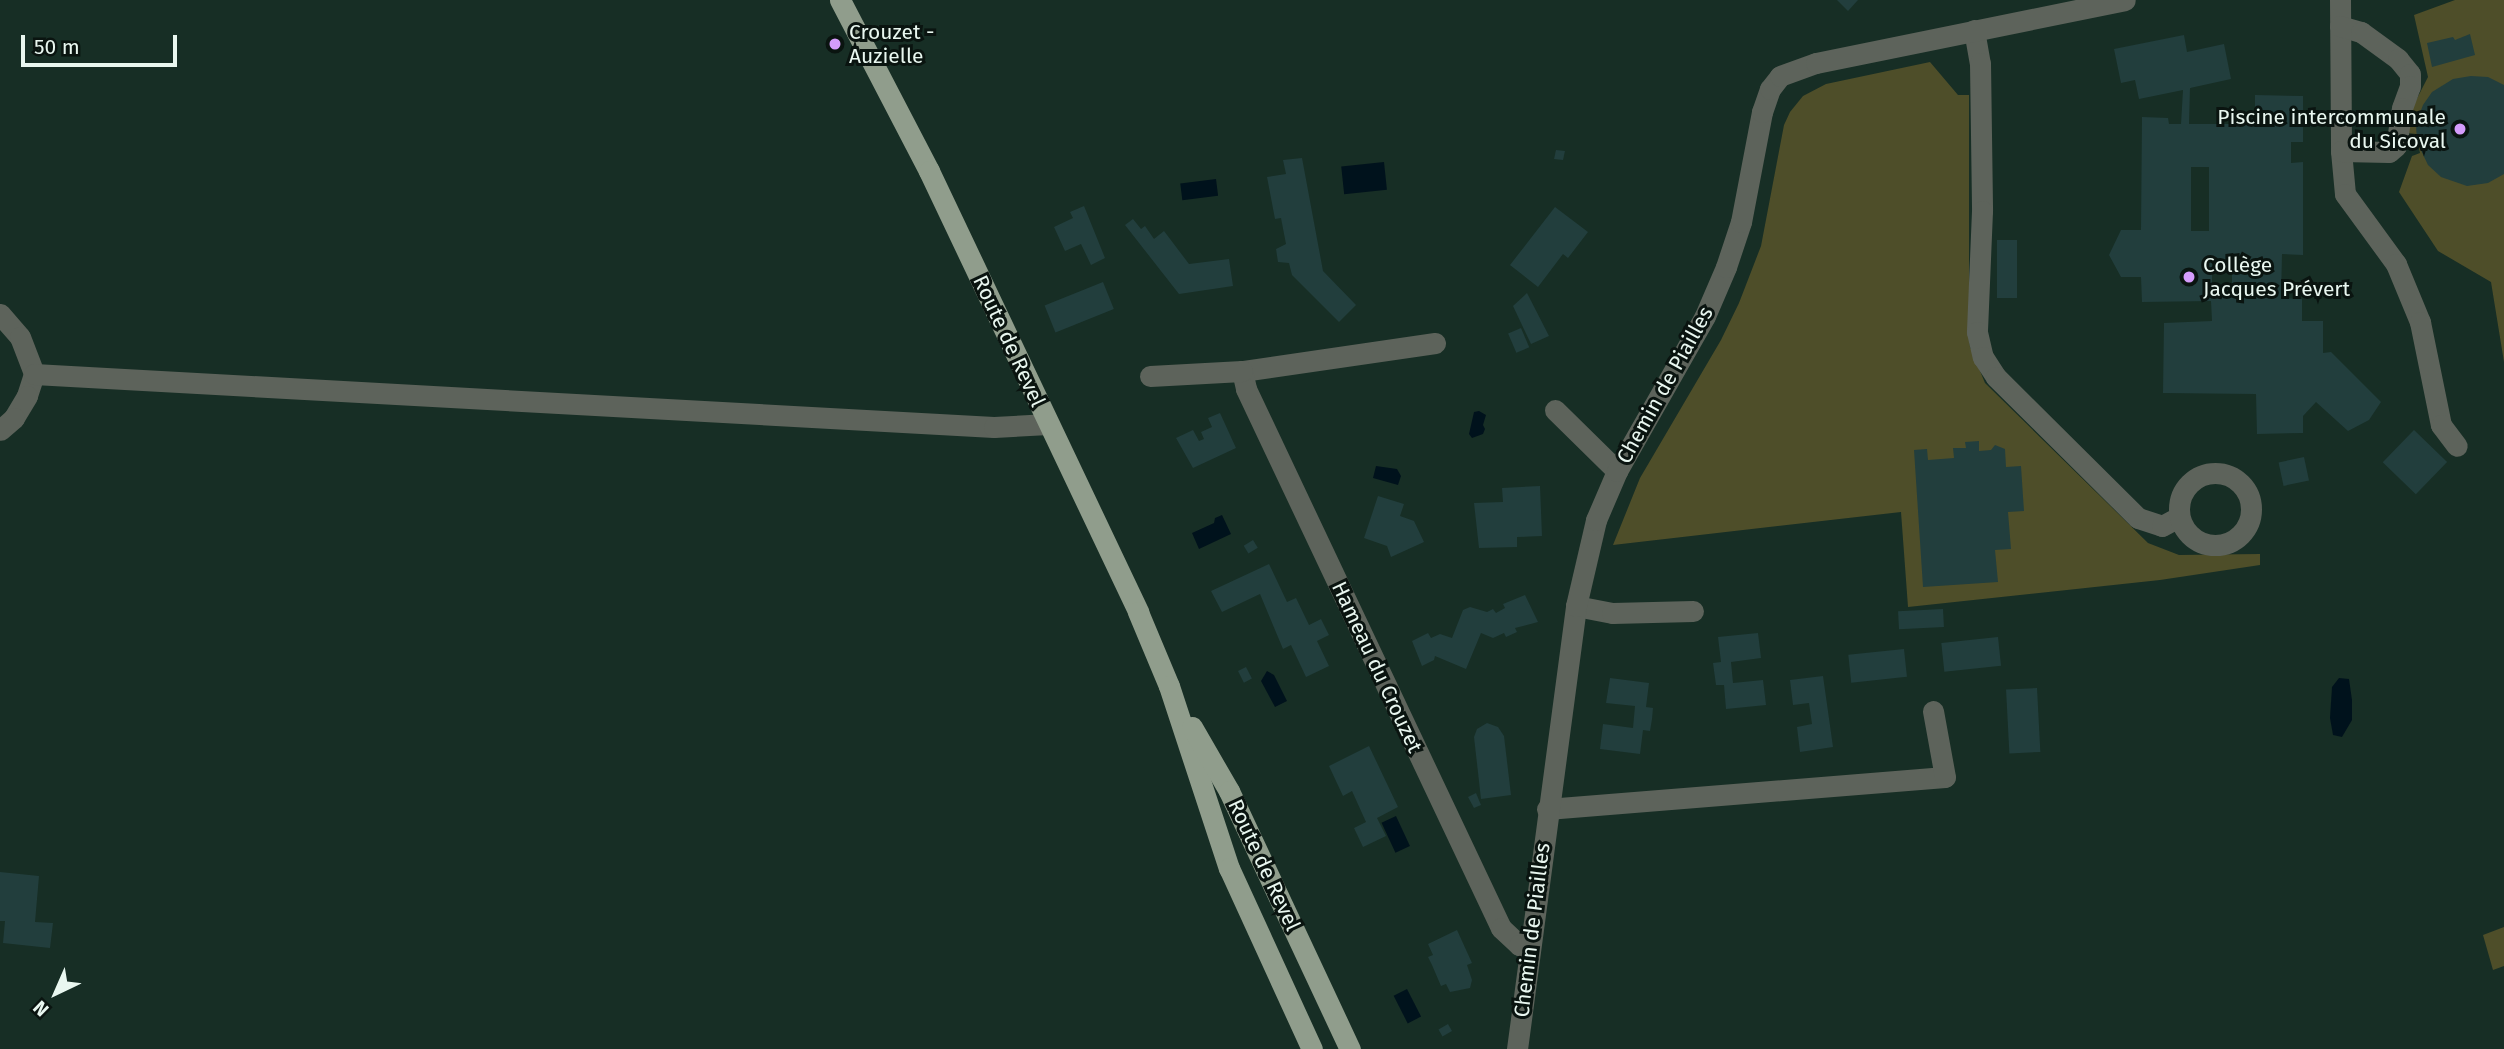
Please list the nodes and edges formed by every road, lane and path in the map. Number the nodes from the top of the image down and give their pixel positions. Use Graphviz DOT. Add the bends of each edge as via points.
graph roads {
  1 [pos="840,0"];
  2 [pos="2125,0"];
  3 [pos="2340,0"];
  4 [pos="2340,26"];
  5 [pos="1974,30"];
  6 [pos="2341,151"];
  7 [pos="0,314"];
  8 [pos="1435,343"];
  9 [pos="1242,371"];
  10 [pos="34,374"];
  11 [pos="1150,376"];
  12 [pos="1555,411"];
  13 [pos="1048,424"];
  14 [pos="0,429"];
  15 [pos="2457,446"];
  16 [pos="1617,471"];
  17 [pos="2179,517"];
  18 [pos="1576,606"];
  19 [pos="1693,611"];
  20 [pos="1169,687"];
  21 [pos="1933,711"];
  22 [pos="1547,809"];
  23 [pos="1530,948"];
  24 [pos="1312,1049"];
  25 [pos="1350,1049"];
  26 [pos="1517,1049"];
  1 -- 13 [label="main road, Route de Revel" via="929,171"];
  2 -- 5 [label="street, Chemin de Piailles"];
  3 -- 4 [label="street"];
  4 -- 6 [label="street"];
  4 -- 6 [label="street" via="2361,32 2398,59 2410,74 2396,146 2389,152"];
  5 -- 16 [label="street, Chemin de Piailles" via="1816,63 1780,76 1762,112 1741,222 1726,267 1704,316"];
  5 -- 17 [label="street" via="1980,62 1982,211 1977,332 1983,357 1996,377 2138,518 2162,526"];
  6 -- 15 [label="street" via="2345,194 2396,264 2420,322 2441,425"];
  7 -- 10 [label="street" via="20,337"];
  8 -- 9 [label="street"];
  9 -- 11 [label="street"];
  9 -- 23 [label="street, Hameau du Crouzet" via="1246,389 1501,928 1519,945"];
  10 -- 13 [label="street" via="994,426"];
  10 -- 14 [label="street" via="14,418"];
  12 -- 16 [label="street"];
  13 -- 20 [label="main road, Route de Revel" via="1139,612"];
  16 -- 18 [label="street, Chemin de Piailles" via="1597,520"];
  18 -- 19 [label="street" via="1612,613"];
  18 -- 22 [label="street, Chemin de Piailles"];
  20 -- 24 [label="main road, Route de Revel" via="1229,868"];
  20 -- 25 [label="main road, Route de Revel" via="1229,792"];
  21 -- 22 [label="street" via="1945,777"];
  22 -- 23 [label="street, Chemin de Piailles"];
  23 -- 26 [label="street, Chemin de Piailles"];
}
